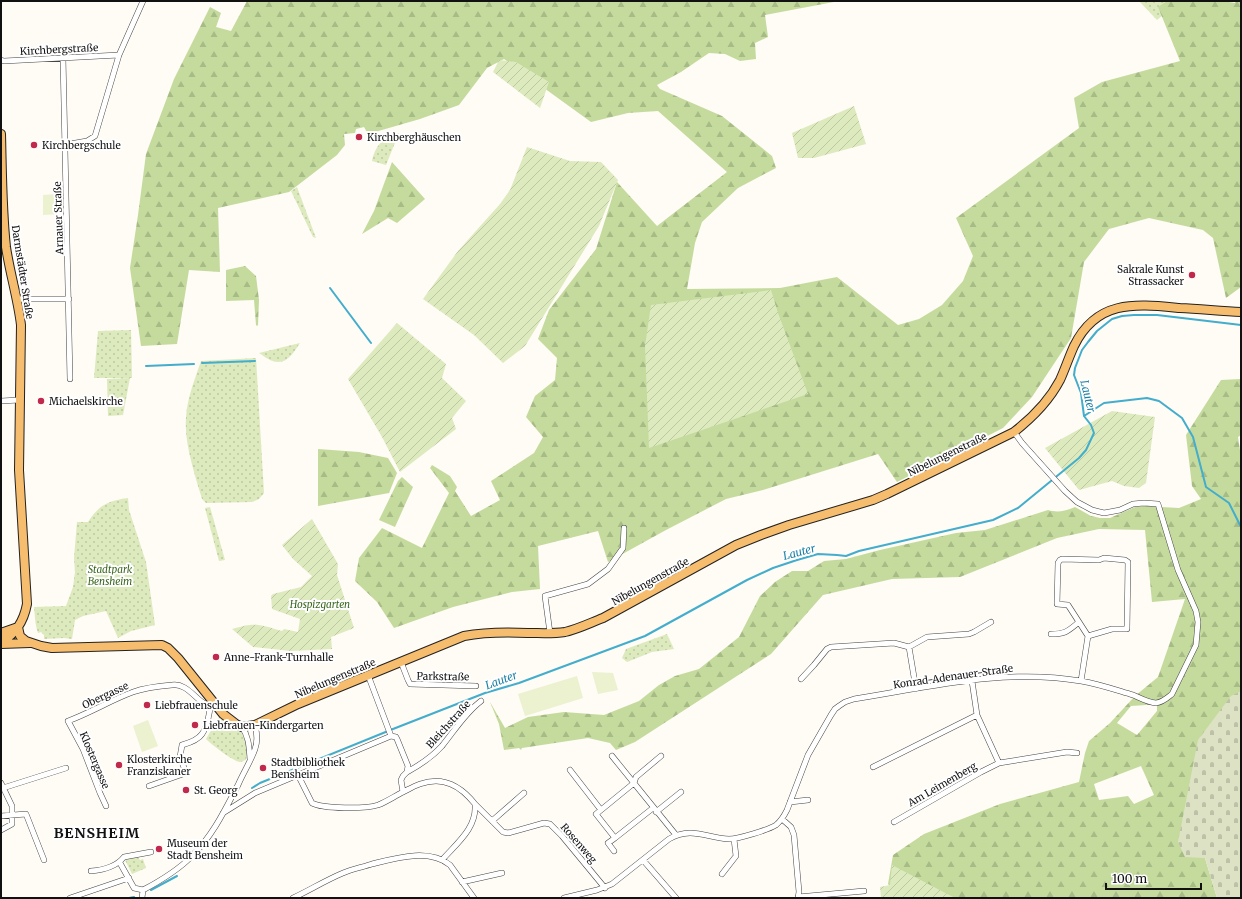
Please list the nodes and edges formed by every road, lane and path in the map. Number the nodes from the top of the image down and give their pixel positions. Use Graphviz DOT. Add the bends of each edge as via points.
graph roads {
  1 [pos="143,1"];
  2 [pos="119,54"];
  3 [pos="63,58"];
  4 [pos="1,60"];
  5 [pos="1,134"];
  6 [pos="64,145"];
  7 [pos="16,299"];
  8 [pos="69,299"];
  9 [pos="1241,312"];
  10 [pos="70,379"];
  11 [pos="1,400"];
  12 [pos="19,400"];
  13 [pos="1014,432"];
  14 [pos="624,528"];
  15 [pos="991,622"];
  16 [pos="1079,622"];
  17 [pos="18,627"];
  18 [pos="1,633"];
  19 [pos="550,633"];
  20 [pos="1051,634"];
  21 [pos="1088,636"];
  22 [pos="1,643"];
  23 [pos="34,644"];
  24 [pos="909,646"];
  25 [pos="400,662"];
  26 [pos="368,675"];
  27 [pos="801,679"];
  28 [pos="972,681"];
  29 [pos="1081,681"];
  30 [pos="476,686"];
  31 [pos="916,689"];
  32 [pos="481,701"];
  33 [pos="212,704"];
  34 [pos="977,715"];
  35 [pos="68,720"];
  36 [pos="254,725"];
  37 [pos="242,727"];
  38 [pos="391,735"];
  39 [pos="1077,753"];
  40 [pos="612,756"];
  41 [pos="662,756"];
  42 [pos="250,760"];
  43 [pos="999,763"];
  44 [pos="872,767"];
  45 [pos="66,768"];
  46 [pos="570,770"];
  47 [pos="407,772"];
  48 [pos="298,776"];
  49 [pos="634,783"];
  50 [pos="2,786"];
  51 [pos="149,786"];
  52 [pos="405,791"];
  53 [pos="681,792"];
  54 [pos="524,793"];
  55 [pos="808,800"];
  56 [pos="790,802"];
  57 [pos="475,804"];
  58 [pos="106,806"];
  59 [pos="601,810"];
  60 [pos="655,810"];
  61 [pos="223,814"];
  62 [pos="1,816"];
  63 [pos="11,816"];
  64 [pos="782,819"];
  65 [pos="492,821"];
  66 [pos="894,822"];
  67 [pos="1,830"];
  68 [pos="676,835"];
  69 [pos="615,838"];
  70 [pos="734,839"];
  71 [pos="151,852"];
  72 [pos="614,852"];
  73 [pos="44,860"];
  74 [pos="442,860"];
  75 [pos="643,860"];
  76 [pos="120,863"];
  77 [pos="91,871"];
  78 [pos="502,873"];
  79 [pos="722,874"];
  80 [pos="129,878"];
  81 [pos="462,882"];
  82 [pos="605,888"];
  83 [pos="143,890"];
  84 [pos="864,891"];
  85 [pos="831,896"];
  86 [pos="798,897"];
  87 [pos="70,898"];
  88 [pos="142,898"];
  89 [pos="293,898"];
  90 [pos="474,898"];
  91 [pos="564,898"];
  92 [pos="676,898"];
  1 -- 2 [label="street"];
  2 -- 3 [label="street, Kirchbergstraße"];
  2 -- 6 [label="street" via="95,136 81,143"];
  3 -- 4 [label="street, Kirchbergstraße"];
  3 -- 6 [label="street, Arnauer Straße"];
  5 -- 7 [label="main road, Darmstädter Straße" via="6,246"];
  6 -- 8 [label="street, Arnauer Straße"];
  7 -- 8 [label="street"];
  7 -- 12 [label="main road, Darmstädter Straße" via="21,325"];
  8 -- 10 [label="street, Arnauer Straße"];
  9 -- 13 [label="main road, Nibelungenstraße" via="1138,306 1117,308 1105,313 1086,327 1060,380 1044,404"];
  11 -- 12 [label="street"];
  12 -- 17 [label="main road, Darmstädter Straße" via="19,470 27,604"];
  13 -- 19 [label="main road, Nibelungenstraße" via="873,500 789,525 736,545 603,618 564,632"];
  13 -- 29 [label="street, Konrad-Adenauer-Straße" via="1060,485 1077,502 1092,510 1104,513 1133,504 1158,504 1178,570 1196,610 1196,646 1176,688 1166,700 1152,703 1111,688"];
  14 -- 19 [label="street" via="623,548 608,569 588,584 545,596"];
  15 -- 24 [label="street" via="972,633 927,637"];
  16 -- 20 [label="street" via="1066,633"];
  16 -- 21 [label="street"];
  16 -- 21 [label="street" via="1068,605 1057,604 1058,561 1104,558 1128,560 1127,629 1112,629"];
  17 -- 18 [label="main road"];
  17 -- 22 [label="main road" via="13,635"];
  17 -- 23 [label="main road"];
  19 -- 25 [label="main road, Nibelungenstraße" via="478,633 453,640"];
  21 -- 29 [label="street"];
  22 -- 23 [label="main road"];
  23 -- 33 [label="main road" via="52,648 168,648"];
  24 -- 27 [label="street" via="894,643 831,647"];
  24 -- 31 [label="street"];
  25 -- 26 [label="main road, Nibelungenstraße"];
  25 -- 30 [label="street, Parkstraße" via="410,684"];
  26 -- 36 [label="main road, Nibelungenstraße"];
  26 -- 38 [label="street"];
  28 -- 29 [label="street, Konrad-Adenauer-Straße" via="1029,676"];
  28 -- 31 [label="street, Konrad-Adenauer-Straße"];
  28 -- 34 [label="street"];
  31 -- 56 [label="street, Konrad-Adenauer-Straße" via="854,699 835,709 808,755"];
  32 -- 47 [label="street, Bleichstraße" via="472,708 441,747"];
  33 -- 35 [label="street, Obergasse" via="202,702 184,686 172,684 134,691"];
  33 -- 37 [label="main road"];
  33 -- 51 [label="street" via="202,734 192,742 182,745 180,757 186,773"];
  34 -- 43 [label="street"];
  34 -- 44 [label="street"];
  35 -- 58 [label="street, Klostergasse"];
  36 -- 37 [label="main road, Nibelungenstraße"];
  36 -- 42 [label="street" via="257,735 256,748"];
  37 -- 42 [label="street" via="247,734"];
  38 -- 47 [label="street" via="397,738 407,761"];
  38 -- 48 [label="street"];
  39 -- 43 [label="street, Am Leimenberg" via="1067,752"];
  40 -- 49 [label="street"];
  41 -- 49 [label="street" via="636,777"];
  42 -- 61 [label="street"];
  43 -- 66 [label="street, Am Leimenberg"];
  45 -- 50 [label="street"];
  46 -- 59 [label="street"];
  47 -- 52 [label="street" via="401,780"];
  48 -- 52 [label="street, Rosenweg" via="312,803 319,805 341,808 376,806"];
  48 -- 61 [label="street" via="255,793"];
  49 -- 59 [label="street"];
  49 -- 60 [label="street"];
  50 -- 63 [label="street" via="12,806"];
  52 -- 57 [label="street, Rosenweg" via="420,784 445,782 454,785"];
  53 -- 60 [label="street"];
  54 -- 65 [label="street"];
  55 -- 56 [label="street"];
  56 -- 64 [label="street, Konrad-Adenauer-Straße"];
  57 -- 65 [label="street, Rosenweg"];
  57 -- 74 [label="street" via="476,812 470,828"];
  59 -- 69 [label="street" via="596,814"];
  60 -- 68 [label="street"];
  60 -- 69 [label="street"];
  61 -- 83 [label="street" via="192,857"];
  62 -- 63 [label="street"];
  63 -- 67 [label="street" via="12,824"];
  63 -- 73 [label="street" via="26,814"];
  64 -- 70 [label="street" via="769,828"];
  64 -- 86 [label="street" via="794,835"];
  65 -- 82 [label="street, Rosenweg" via="502,832 550,824"];
  68 -- 70 [label="street" via="692,832"];
  68 -- 75 [label="street"];
  69 -- 72 [label="street" via="608,843"];
  70 -- 79 [label="street" via="736,856"];
  71 -- 76 [label="street" via="124,857"];
  74 -- 81 [label="street" via="450,865"];
  74 -- 89 [label="street" via="411,856 388,860 343,872"];
  75 -- 82 [label="street"];
  75 -- 92 [label="street"];
  76 -- 77 [label="street"];
  76 -- 80 [label="street"];
  78 -- 81 [label="street"];
  80 -- 83 [label="street" via="134,888"];
  80 -- 87 [label="street"];
  81 -- 90 [label="street"];
  82 -- 91 [label="street"];
  83 -- 88 [label="street"];
  84 -- 85 [label="street"];
  85 -- 86 [label="street"];
}
